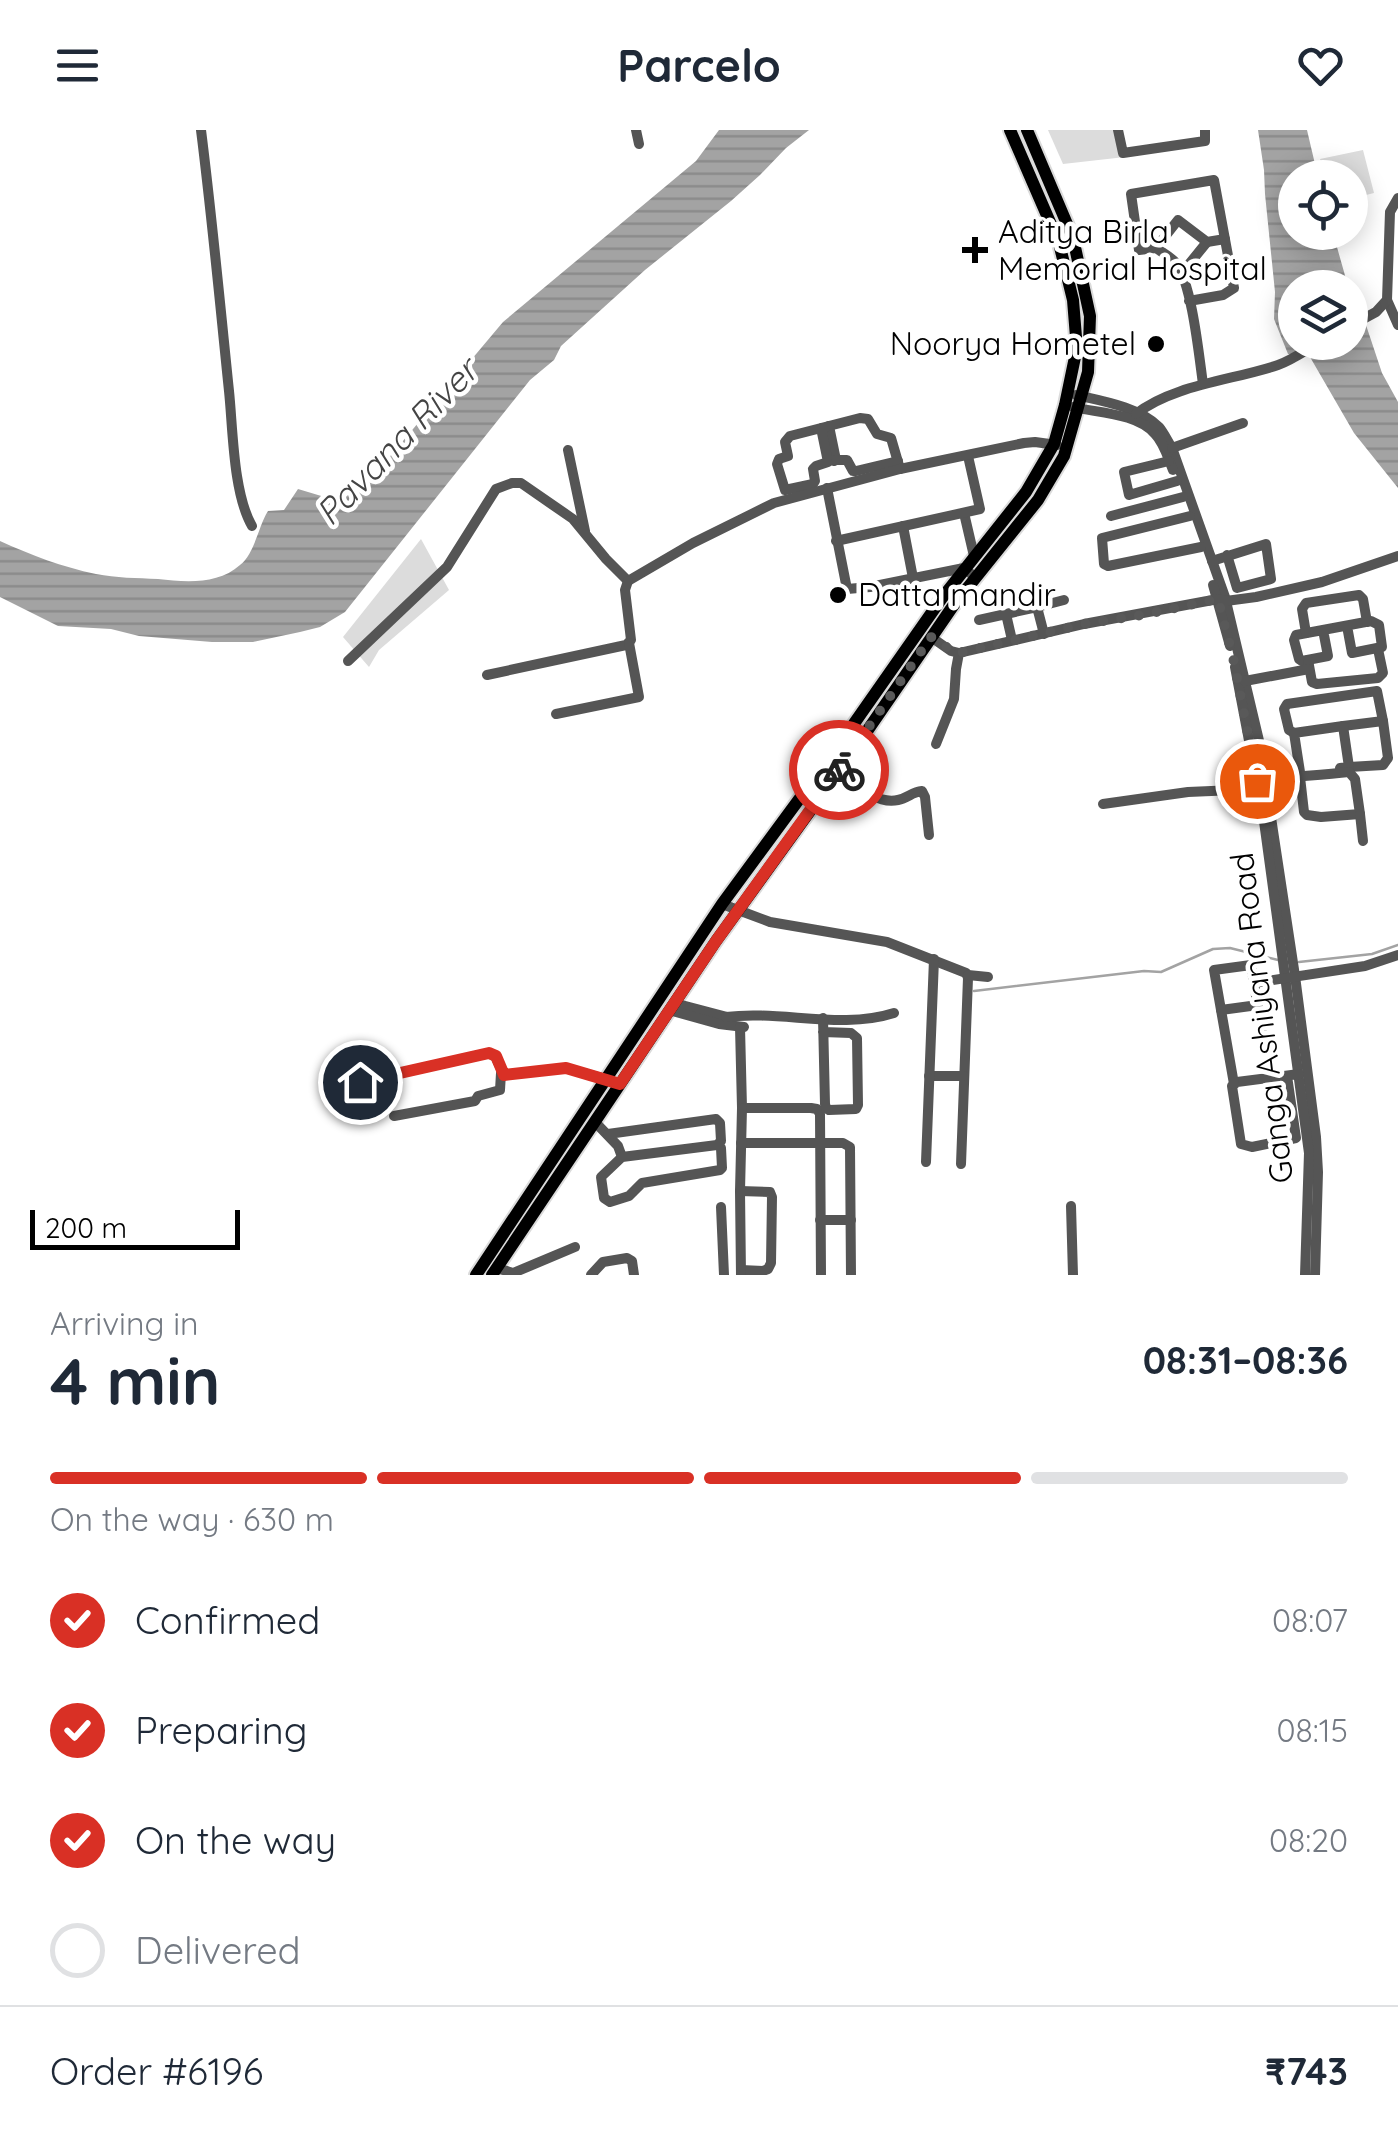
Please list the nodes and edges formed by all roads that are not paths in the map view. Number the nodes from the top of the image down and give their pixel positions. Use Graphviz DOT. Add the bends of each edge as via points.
graph roads {
  1 [pos="201,130"];
  2 [pos="636,130"];
  3 [pos="1010,130"];
  4 [pos="1027,130"];
  5 [pos="1118,130"];
  6 [pos="1205,130"];
  7 [pos="639,144"];
  8 [pos="1398,198"];
  9 [pos="1225,239"];
  10 [pos="1207,242"];
  11 [pos="1156,248"];
  12 [pos="1393,264"];
  13 [pos="1181,274"];
  14 [pos="1387,300"];
  15 [pos="1189,301"];
  16 [pos="1368,316"];
  17 [pos="1398,325"];
  18 [pos="1287,360"];
  19 [pos="1203,384"];
  20 [pos="1073,401"];
  21 [pos="1107,414"];
  22 [pos="1134,416"];
  23 [pos="1243,423"];
  24 [pos="1074,426"];
  25 [pos="825,427"];
  26 [pos="1061,447"];
  27 [pos="1172,448"];
  28 [pos="568,450"];
  29 [pos="968,456"];
  30 [pos="832,461"];
  31 [pos="1169,461"];
  32 [pos="899,465"];
  33 [pos="1177,481"];
  34 [pos="827,488"];
  35 [pos="1183,497"];
  36 [pos="964,512"];
  37 [pos="1110,516"];
  38 [pos="1190,516"];
  39 [pos="252,526"];
  40 [pos="903,526"];
  41 [pos="585,532"];
  42 [pos="836,541"];
  43 [pos="1200,548"];
  44 [pos="1227,555"];
  45 [pos="974,556"];
  46 [pos="1398,556"];
  47 [pos="1212,560"];
  48 [pos="964,568"];
  49 [pos="913,578"];
  50 [pos="976,578"];
  51 [pos="628,581"];
  52 [pos="1064,600"];
  53 [pos="1222,600"];
  54 [pos="1037,607"];
  55 [pos="1006,614"];
  56 [pos="979,620"];
  57 [pos="1368,622"];
  58 [pos="1347,626"];
  59 [pos="1323,630"];
  60 [pos="1306,633"];
  61 [pos="1044,634"];
  62 [pos="931,637"];
  63 [pos="1012,640"];
  64 [pos="630,643"];
  65 [pos="1378,649"];
  66 [pos="959,653"];
  67 [pos="1352,653"];
  68 [pos="1328,656"];
  69 [pos="348,661"];
  70 [pos="1309,664"];
  71 [pos="487,675"];
  72 [pos="1245,681"];
  73 [pos="556,714"];
  74 [pos="1383,721"];
  75 [pos="1343,726"];
  76 [pos="1294,733"];
  77 [pos="839,744"];
  78 [pos="936,744"];
  79 [pos="852,753"];
  80 [pos="1349,767"];
  81 [pos="839,770"];
  82 [pos="1300,774"];
  83 [pos="1260,780"];
  84 [pos="1103,804"];
  85 [pos="1360,814"];
  86 [pos="775,832"];
  87 [pos="929,834"];
  88 [pos="788,841"];
  89 [pos="1363,841"];
  90 [pos="722,904"];
  91 [pos="739,909"];
  92 [pos="1398,955"];
  93 [pos="934,959"];
  94 [pos="968,975"];
  95 [pos="988,977"];
  96 [pos="1291,977"];
  97 [pos="1254,983"];
  98 [pos="1258,1005"];
  99 [pos="672,1006"];
  100 [pos="1222,1010"];
  101 [pos="894,1013"];
  102 [pos="824,1018"];
  103 [pos="725,1021"];
  104 [pos="823,1032"];
  105 [pos="1264,1045"];
  106 [pos="501,1073"];
  107 [pos="1299,1074"];
  108 [pos="929,1076"];
  109 [pos="964,1076"];
  110 [pos="1286,1076"];
  111 [pos="605,1079"];
  112 [pos="360,1082"];
  113 [pos="620,1084"];
  114 [pos="1234,1084"];
  115 [pos="742,1108"];
  116 [pos="394,1116"];
  117 [pos="594,1122"];
  118 [pos="608,1134"];
  119 [pos="741,1143"];
  120 [pos="818,1143"];
  121 [pos="720,1148"];
  122 [pos="622,1157"];
  123 [pos="926,1162"];
  124 [pos="962,1164"];
  125 [pos="740,1190"];
  126 [pos="1071,1206"];
  127 [pos="721,1207"];
  128 [pos="820,1220"];
  129 [pos="851,1220"];
  130 [pos="575,1248"];
  131 [pos="494,1271"];
  132 [pos="741,1272"];
  133 [pos="476,1275"];
  134 [pos="591,1275"];
  135 [pos="634,1275"];
  136 [pos="724,1275"];
  137 [pos="821,1275"];
  138 [pos="851,1275"];
  139 [pos="1073,1275"];
  140 [pos="1304,1275"];
  141 [pos="1315,1275"];
  1 -- 39 [label="street" via="234,444"];
  2 -- 7 [label="street"];
  3 -- 20 [label="main road" via="1059,243 1073,300"];
  4 -- 20 [label="main road" via="1073,238 1087,298 1088,372"];
  5 -- 6 [label="street" via="1123,153 1204,141"];
  8 -- 12 [label="street" via="1390,212"];
  9 -- 10 [label="street"];
  9 -- 11 [label="street" via="1214,180 1130,194 1140,250"];
  9 -- 15 [label="street" via="1234,288"];
  10 -- 11 [label="street" via="1178,220"];
  10 -- 13 [label="street"];
  11 -- 13 [label="street"];
  12 -- 14 [label="street"];
  13 -- 15 [label="street"];
  14 -- 16 [label="street"];
  14 -- 17 [label="street"];
  15 -- 19 [label="street"];
  18 -- 19 [label="street"];
  19 -- 22 [label="street"];
  20 -- 21 [label="street"];
  20 -- 22 [label="street"];
  20 -- 24 [label="main road"];
  20 -- 26 [label="main road"];
  21 -- 22 [label="street"];
  21 -- 24 [label="street"];
  22 -- 27 [label="street" via="1160,429"];
  22 -- 31 [label="street" via="1155,433"];
  23 -- 27 [label="street"];
  24 -- 26 [label="main road"];
  25 -- 30 [label="street"];
  25 -- 30 [label="street" via="784,442 788,456 776,464 782,489 813,484 816,466"];
  25 -- 32 [label="street" via="868,419 877,434 891,438"];
  26 -- 29 [label="street" via="1035,442"];
  26 -- 45 [label="main road"];
  26 -- 50 [label="main road" via="1038,500"];
  27 -- 47 [label="street"];
  28 -- 41 [label="street"];
  29 -- 32 [label="street"];
  29 -- 36 [label="street" via="980,509"];
  30 -- 32 [label="street" via="843,458 853,471"];
  31 -- 33 [label="street"];
  31 -- 33 [label="street" via="1124,472 1129,494"];
  32 -- 34 [label="street"];
  33 -- 35 [label="street"];
  34 -- 42 [label="street"];
  34 -- 51 [label="street" via="774,503"];
  35 -- 37 [label="street"];
  35 -- 38 [label="street"];
  36 -- 40 [label="street"];
  36 -- 45 [label="street"];
  38 -- 43 [label="street"];
  38 -- 43 [label="street" via="1102,538 1104,564"];
  40 -- 42 [label="street"];
  40 -- 49 [label="street"];
  41 -- 51 [label="street"];
  41 -- 69 [label="street" via="521,483 501,487 448,567"];
  42 -- 49 [label="street" via="847,589"];
  43 -- 53 [label="street"];
  44 -- 44 [label="street" via="1237,588 1271,579 1266,544"];
  44 -- 47 [label="street"];
  45 -- 48 [label="main road"];
  46 -- 53 [label="street" via="1322,582"];
  47 -- 53 [label="street"];
  48 -- 49 [label="street"];
  48 -- 50 [label="street"];
  48 -- 77 [label="main road"];
  50 -- 62 [label="main road"];
  51 -- 64 [label="street"];
  52 -- 54 [label="street"];
  53 -- 61 [label="street"];
  53 -- 72 [label="street"];
  53 -- 83 [label="street"];
  54 -- 55 [label="street"];
  54 -- 61 [label="street"];
  55 -- 56 [label="street"];
  55 -- 63 [label="street"];
  57 -- 58 [label="street"];
  57 -- 60 [label="street" via="1358,595 1306,603"];
  57 -- 65 [label="street" via="1380,625"];
  58 -- 59 [label="street"];
  58 -- 67 [label="street"];
  59 -- 60 [label="street"];
  59 -- 68 [label="street"];
  60 -- 70 [label="street" via="1294,640 1299,660"];
  61 -- 63 [label="street"];
  62 -- 66 [label="street"];
  62 -- 79 [label="main road"];
  63 -- 66 [label="street"];
  64 -- 71 [label="street"];
  64 -- 73 [label="street" via="639,696"];
  65 -- 67 [label="street"];
  65 -- 70 [label="street" via="1378,678 1317,684"];
  66 -- 78 [label="street" via="954,698"];
  67 -- 68 [label="street"];
  68 -- 70 [label="street"];
  70 -- 72 [label="street"];
  72 -- 83 [label="street"];
  74 -- 75 [label="street"];
  74 -- 76 [label="street" via="1374,690 1287,704"];
  74 -- 80 [label="street" via="1386,762"];
  75 -- 76 [label="street"];
  75 -- 80 [label="street"];
  76 -- 82 [label="street"];
  77 -- 79 [label="main road"];
  77 -- 86 [label="main road"];
  79 -- 81 [label="main road"];
  80 -- 82 [label="street"];
  81 -- 87 [label="street" via="884,801 922,791"];
  81 -- 88 [label="main road"];
  82 -- 83 [label="street"];
  82 -- 85 [label="street" via="1353,774"];
  82 -- 85 [label="street" via="1307,815"];
  83 -- 84 [label="street"];
  83 -- 96 [label="street"];
  85 -- 89 [label="street"];
  86 -- 88 [label="main road"];
  86 -- 90 [label="main road"];
  88 -- 91 [label="main road"];
  90 -- 91 [label="street"];
  90 -- 111 [label="main road"];
  91 -- 93 [label="street"];
  91 -- 99 [label="main road"];
  92 -- 96 [label="street"];
  93 -- 94 [label="street"];
  93 -- 108 [label="street"];
  94 -- 95 [label="street"];
  94 -- 109 [label="street"];
  96 -- 97 [label="street"];
  96 -- 107 [label="street, Ganga Ashiyana Road"];
  96 -- 141 [label="street" via="1318,1154"];
  97 -- 98 [label="street"];
  97 -- 100 [label="street" via="1251,965 1214,970"];
  98 -- 100 [label="street"];
  98 -- 105 [label="street"];
  99 -- 103 [label="street"];
  99 -- 113 [label="main road"];
  100 -- 114 [label="street"];
  101 -- 102 [label="street"];
  102 -- 103 [label="street" via="751,1015"];
  102 -- 104 [label="street"];
  103 -- 115 [label="street" via="738,1019 744,1027"];
  104 -- 104 [label="street" via="856,1038 856,1108 826,1108"];
  106 -- 111 [label="street" via="566,1068"];
  106 -- 112 [label="street" via="489,1053"];
  106 -- 116 [label="street" via="500,1090"];
  107 -- 110 [label="street"];
  107 -- 140 [label="street, Ganga Ashiyana Road" via="1309,1153"];
  108 -- 109 [label="street"];
  108 -- 123 [label="street"];
  109 -- 124 [label="street"];
  110 -- 114 [label="street"];
  110 -- 114 [label="street" via="1296,1138 1252,1147 1241,1144"];
  111 -- 113 [label="street"];
  111 -- 133 [label="main road"];
  113 -- 117 [label="main road"];
  115 -- 119 [label="street"];
  115 -- 120 [label="street" via="817,1109"];
  117 -- 118 [label="street"];
  117 -- 131 [label="main road"];
  118 -- 122 [label="street"];
  118 -- 122 [label="street" via="720,1123 717,1145"];
  119 -- 120 [label="street"];
  119 -- 125 [label="street"];
  120 -- 128 [label="street"];
  120 -- 129 [label="street" via="850,1147"];
  121 -- 122 [label="street" via="720,1170 642,1183 628,1196 606,1201 601,1177"];
  125 -- 132 [label="street"];
  125 -- 132 [label="street" via="772,1196 771,1263 763,1271"];
  126 -- 139 [label="street"];
  127 -- 136 [label="street"];
  128 -- 129 [label="street"];
  128 -- 137 [label="street"];
  129 -- 138 [label="street"];
  130 -- 131 [label="street" via="513,1274"];
  134 -- 135 [label="street" via="603,1262 627,1258"];
}
